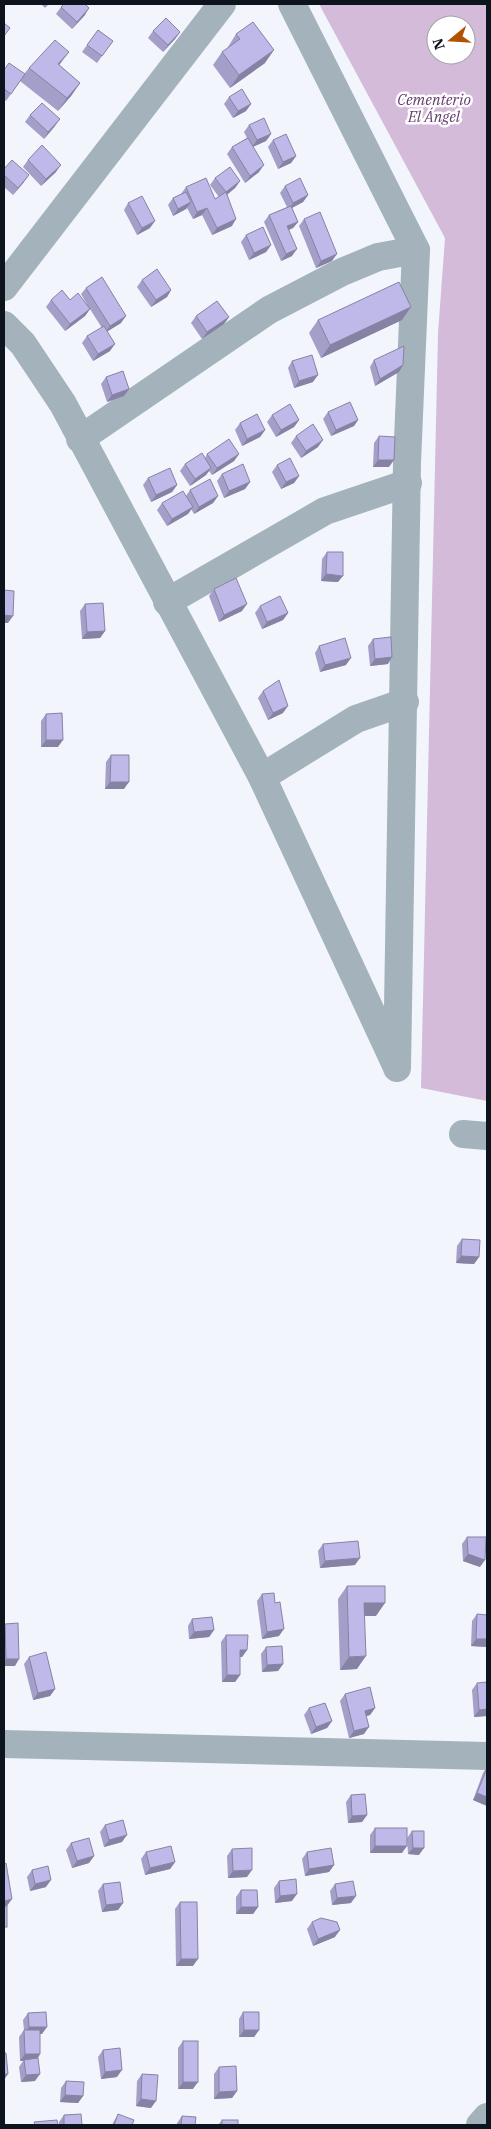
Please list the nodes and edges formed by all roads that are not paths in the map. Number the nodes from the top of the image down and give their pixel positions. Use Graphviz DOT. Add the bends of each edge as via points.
graph roads {
  1 [pos="222,4"];
  2 [pos="292,4"];
  3 [pos="416,250"];
  4 [pos="4,287"];
  5 [pos="4,325"];
  6 [pos="80,439"];
  7 [pos="408,483"];
  8 [pos="168,602"];
  9 [pos="405,702"];
  10 [pos="262,777"];
  11 [pos="4,1744"];
  12 [pos="487,1756"];
  13 [pos="487,2116"];
  14 [pos="480,2125"];
  1 -- 4 [label="street"];
  2 -- 3 [label="street"];
  3 -- 6 [label="street" via="378,257 269,310"];
  3 -- 7 [label="street"];
  5 -- 6 [label="street" via="23,344 63,404"];
  6 -- 8 [label="street"];
  7 -- 8 [label="street" via="325,511"];
  7 -- 9 [label="street"];
  8 -- 10 [label="street"];
  9 -- 10 [label="street" via="356,719"];
  9 -- 10 [label="street" via="397,1068"];
  11 -- 12 [label="street"];
  13 -- 14 [label="street"];
}
